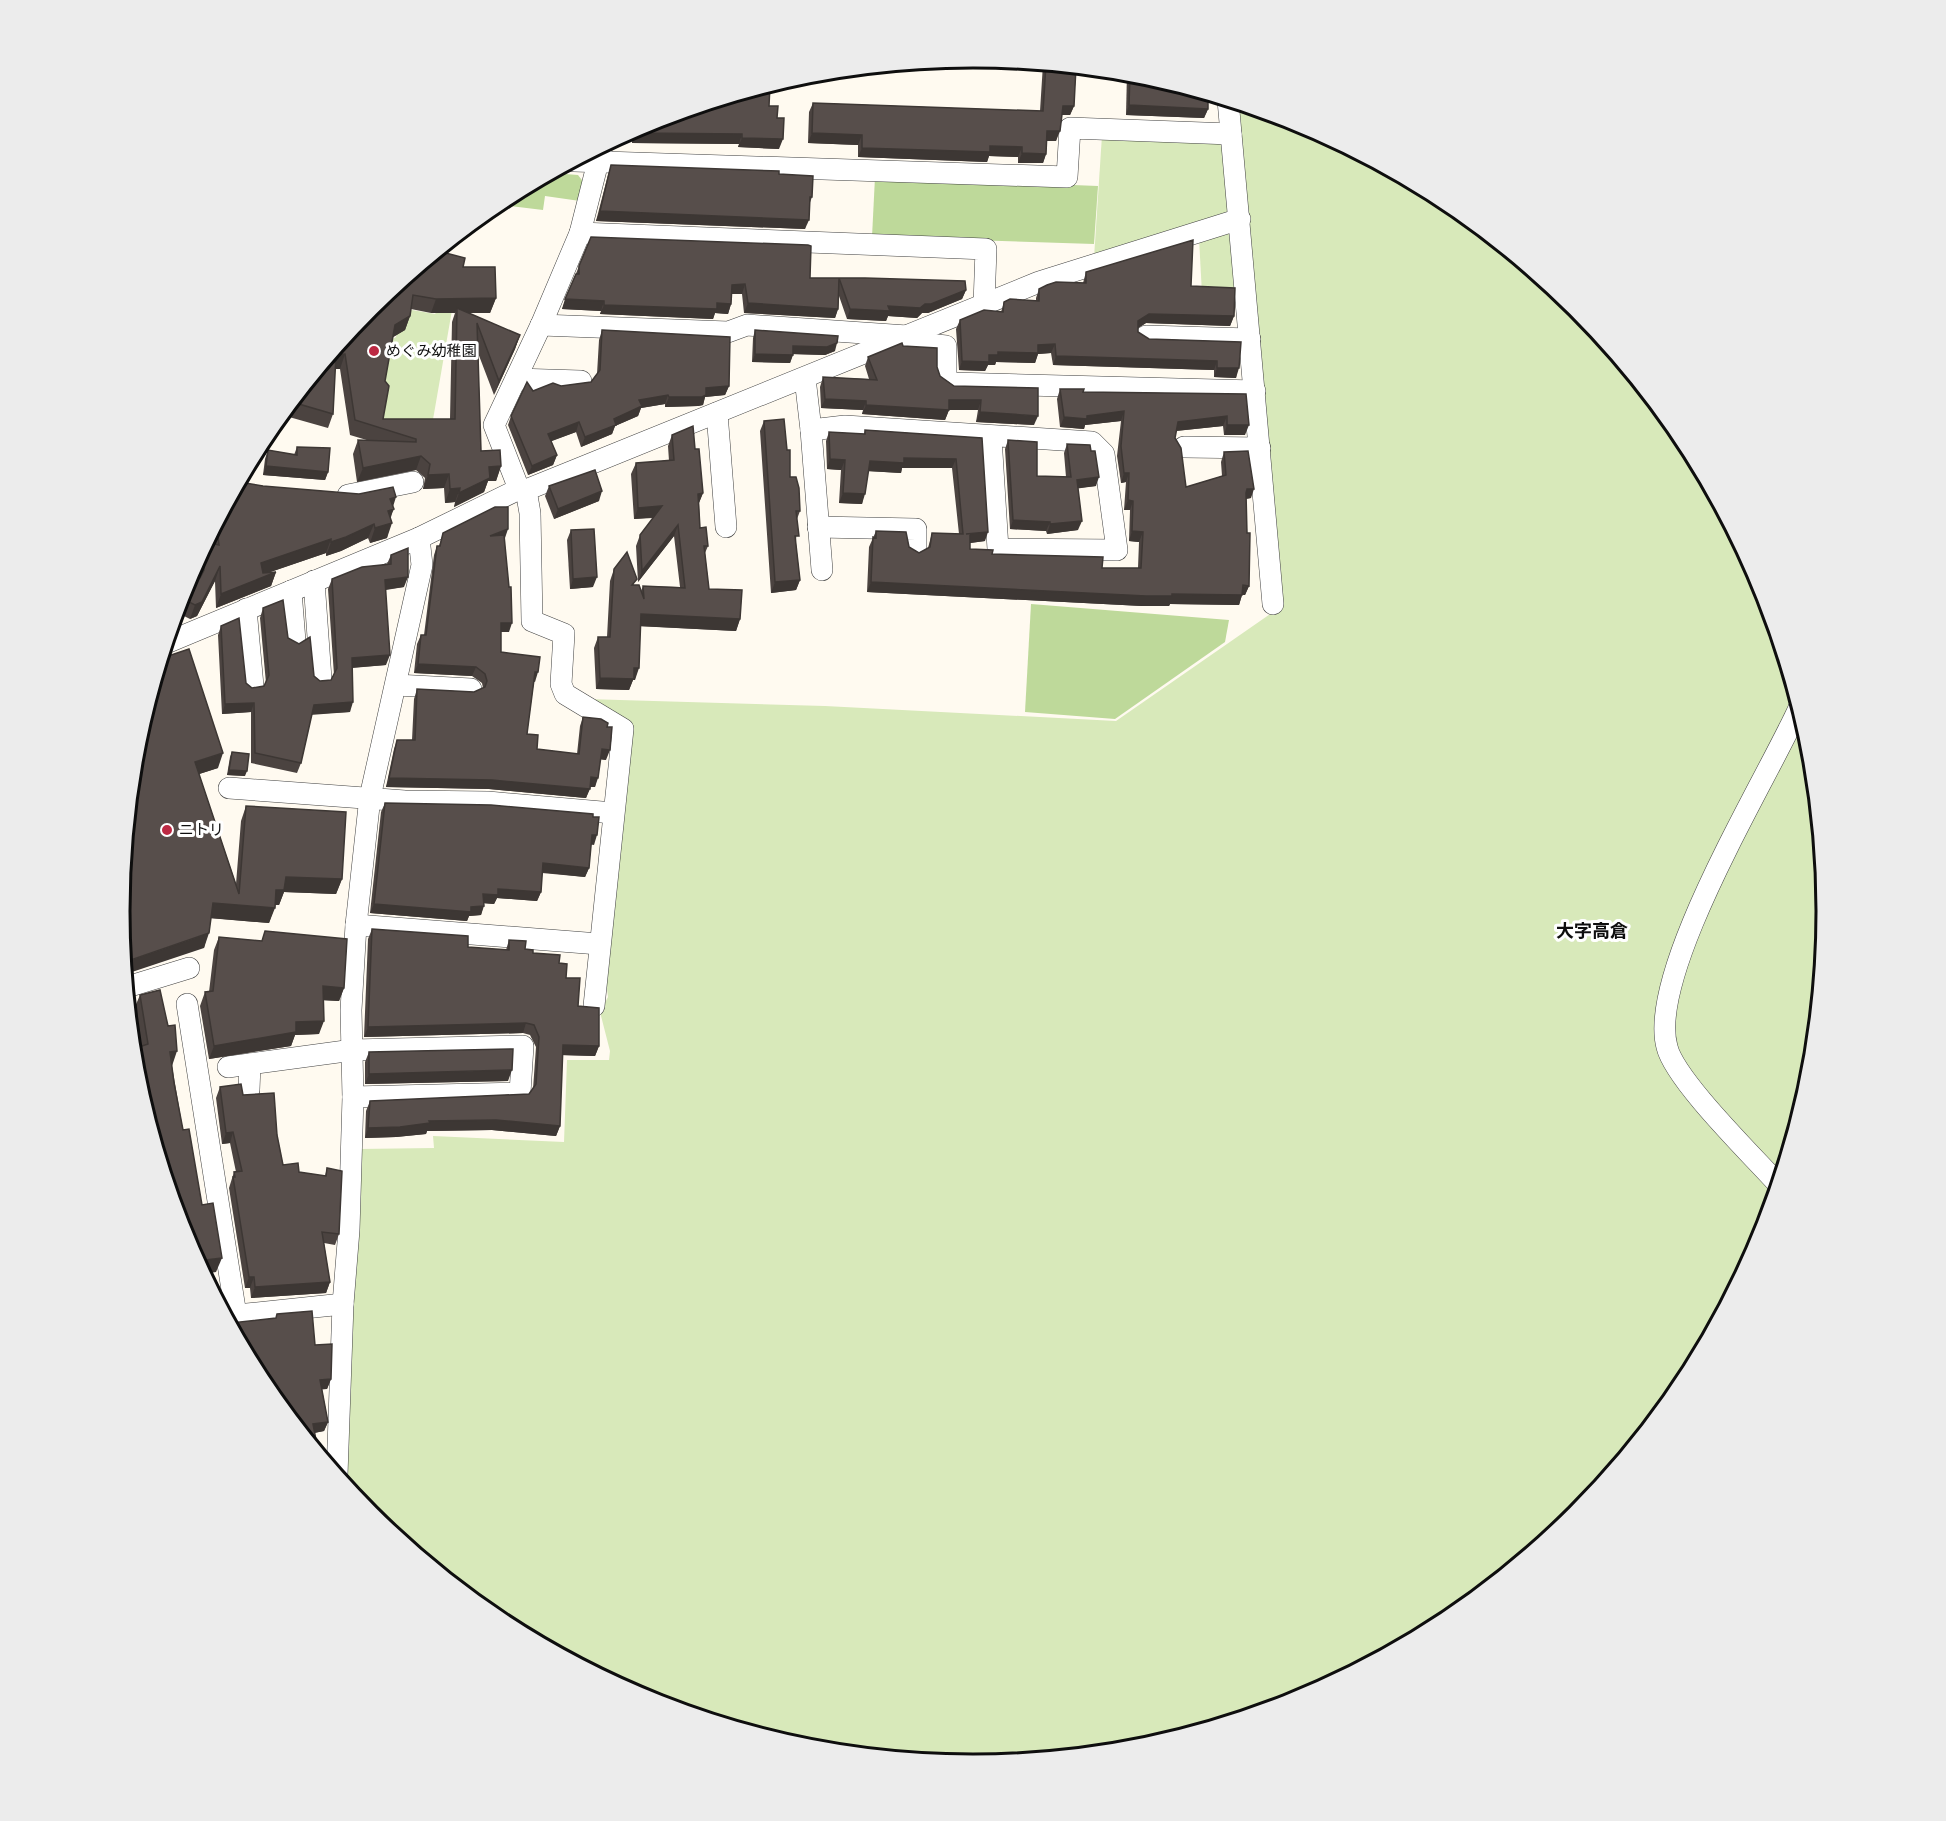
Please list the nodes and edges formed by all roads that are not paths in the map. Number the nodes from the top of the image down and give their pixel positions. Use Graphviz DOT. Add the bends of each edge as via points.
graph roads {
  1 [pos="1229,107"];
  2 [pos="1231,134"];
  3 [pos="600,154"];
  4 [pos="1240,219"];
  5 [pos="580,233"];
  6 [pos="984,305"];
  7 [pos="541,325"];
  8 [pos="907,336"];
  9 [pos="1146,336"];
  10 [pos="1250,339"];
  11 [pos="805,378"];
  12 [pos="516,379"];
  13 [pos="581,381"];
  14 [pos="1255,391"];
  15 [pos="717,413"];
  16 [pos="811,430"];
  17 [pos="991,437"];
  18 [pos="1184,447"];
  19 [pos="1260,448"];
  20 [pos="413,482"];
  21 [pos="523,489"];
  22 [pos="323,493"];
  23 [pos="726,527"];
  24 [pos="818,527"];
  25 [pos="419,538"];
  26 [pos="916,550"];
  27 [pos="822,570"];
  28 [pos="314,581"];
  29 [pos="291,591"];
  30 [pos="1273,604"];
  31 [pos="246,609"];
  32 [pos="175,639"];
  33 [pos="295,641"];
  34 [pos="321,679"];
  35 [pos="254,686"];
  36 [pos="396,686"];
  37 [pos="471,689"];
  38 [pos="1793,719"];
  39 [pos="230,788"];
  40 [pos="370,797"];
  41 [pos="613,813"];
  42 [pos="356,926"];
  43 [pos="599,944"];
  44 [pos="189,968"];
  45 [pos="134,985"];
  46 [pos="187,1004"];
  47 [pos="594,1006"];
  48 [pos="353,1050"];
  49 [pos="250,1064"];
  50 [pos="228,1067"];
  51 [pos="249,1090"];
  52 [pos="353,1097"];
  53 [pos="1772,1177"];
  54 [pos="343,1304"];
  55 [pos="230,1307"];
  56 [pos="234,1315"];
  57 [pos="337,1464"];
  1 -- 2 [label="street"];
  2 -- 3 [label="street" via="1071,128 1067,177"];
  2 -- 4 [label="street"];
  3 -- 5 [label="street"];
  4 -- 6 [label="street" via="1039,282"];
  4 -- 10 [label="street"];
  5 -- 6 [label="street" via="986,249"];
  5 -- 7 [label="street"];
  6 -- 8 [label="street"];
  7 -- 8 [label="street" via="728,332 747,325"];
  7 -- 12 [label="street"];
  8 -- 11 [label="street"];
  8 -- 14 [label="street" via="910,342 946,346 946,377 952,383"];
  9 -- 10 [label="street"];
  10 -- 14 [label="street"];
  11 -- 15 [label="street"];
  11 -- 16 [label="street"];
  12 -- 13 [label="street"];
  12 -- 21 [label="street" via="494,425"];
  14 -- 19 [label="street"];
  15 -- 21 [label="street"];
  15 -- 23 [label="street"];
  16 -- 17 [label="street" via="845,426"];
  16 -- 24 [label="street"];
  17 -- 17 [label="street" via="1092,442 1104,454 1117,550 998,549"];
  18 -- 19 [label="street"];
  19 -- 30 [label="street"];
  20 -- 22 [label="street" via="355,496"];
  21 -- 25 [label="street"];
  21 -- 41 [label="street" via="530,513 532,621 564,634 561,684 565,694 624,729"];
  24 -- 26 [label="street" via="916,529"];
  24 -- 27 [label="street"];
  25 -- 28 [label="street"];
  25 -- 36 [label="street" via="422,565"];
  28 -- 29 [label="street"];
  28 -- 34 [label="street"];
  29 -- 31 [label="street"];
  29 -- 33 [label="street"];
  31 -- 32 [label="street"];
  31 -- 35 [label="street"];
  36 -- 37 [label="street"];
  36 -- 40 [label="street"];
  38 -- 53 [label="street" via="1680,954 1664,1022 1667,1048 1682,1075"];
  39 -- 40 [label="street"];
  40 -- 41 [label="street" via="508,803"];
  40 -- 42 [label="street"];
  41 -- 43 [label="street"];
  42 -- 43 [label="street"];
  42 -- 48 [label="street"];
  43 -- 47 [label="street"];
  44 -- 45 [label="street"];
  46 -- 55 [label="street"];
  48 -- 49 [label="street"];
  48 -- 52 [label="street"];
  48 -- 52 [label="street" via="523,1046 520,1093"];
  49 -- 50 [label="street"];
  49 -- 51 [label="street"];
  52 -- 54 [label="street"];
  54 -- 56 [label="street"];
  54 -- 57 [label="street"];
}
